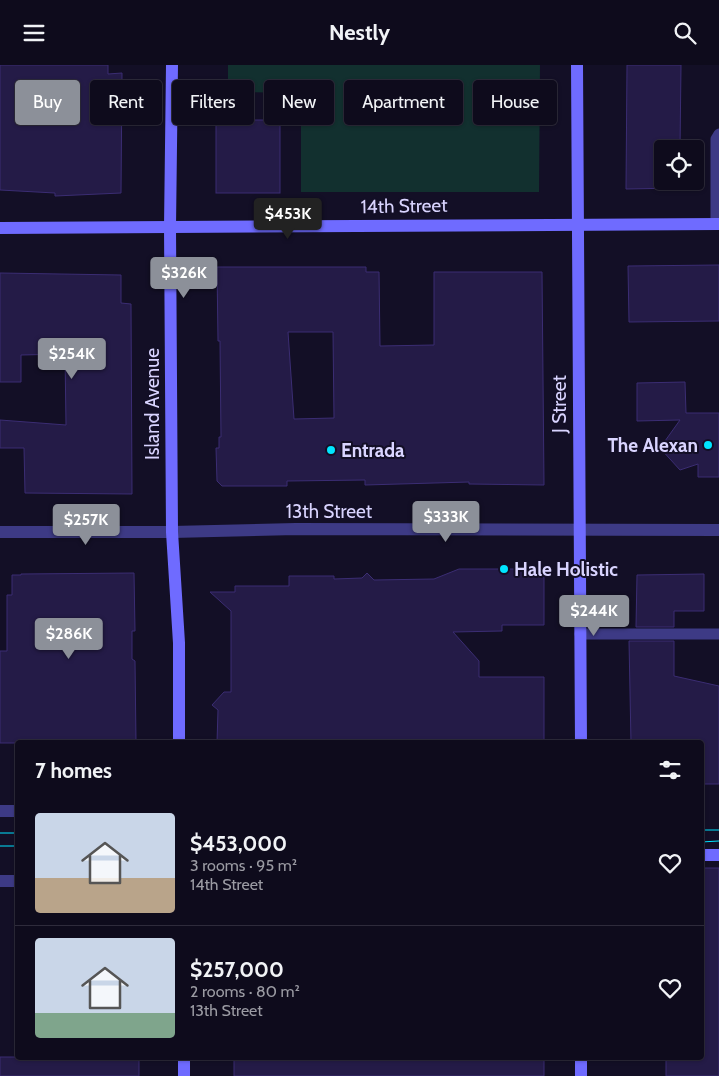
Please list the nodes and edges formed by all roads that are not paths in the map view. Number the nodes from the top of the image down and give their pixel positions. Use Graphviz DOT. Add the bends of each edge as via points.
graph roads {
  1 [pos="172,65"];
  2 [pos="577,65"];
  3 [pos="719,134"];
  4 [pos="717,224"];
  5 [pos="577,225"];
  6 [pos="170,227"];
  7 [pos="0,228"];
  8 [pos="0,531"];
  9 [pos="579,531"];
  10 [pos="719,531"];
  11 [pos="172,532"];
  12 [pos="580,634"];
  13 [pos="719,634"];
  14 [pos="179,740"];
  15 [pos="581,740"];
  16 [pos="0,811"];
  17 [pos="15,811"];
  18 [pos="704,855"];
  19 [pos="719,855"];
  20 [pos="0,881"];
  21 [pos="15,881"];
  22 [pos="184,1060"];
  23 [pos="581,1060"];
  24 [pos="184,1076"];
  25 [pos="581,1076"];
  1 -- 6 [label="main road, Island Avenue"];
  2 -- 5 [label="main road, J Street"];
  3 -- 4 [label="lane" via="716,139"];
  4 -- 5 [label="main road, 14th Street"];
  5 -- 6 [label="main road, 14th Street"];
  5 -- 9 [label="main road, J Street"];
  6 -- 7 [label="main road, 14th Street"];
  6 -- 11 [label="main road, Island Avenue"];
  8 -- 11 [label="street, 13th Street"];
  9 -- 10 [label="street, 13th Street"];
  9 -- 11 [label="street, 13th Street" via="296,529"];
  9 -- 12 [label="main road, J Street"];
  11 -- 14 [label="main road, Island Avenue" via="179,643"];
  12 -- 13 [label="lane"];
  12 -- 15 [label="main road, J Street"];
  16 -- 17 [label="street"];
  18 -- 19 [label="main road"];
  20 -- 21 [label="street"];
  22 -- 24 [label="main road"];
  23 -- 25 [label="main road"];
}
